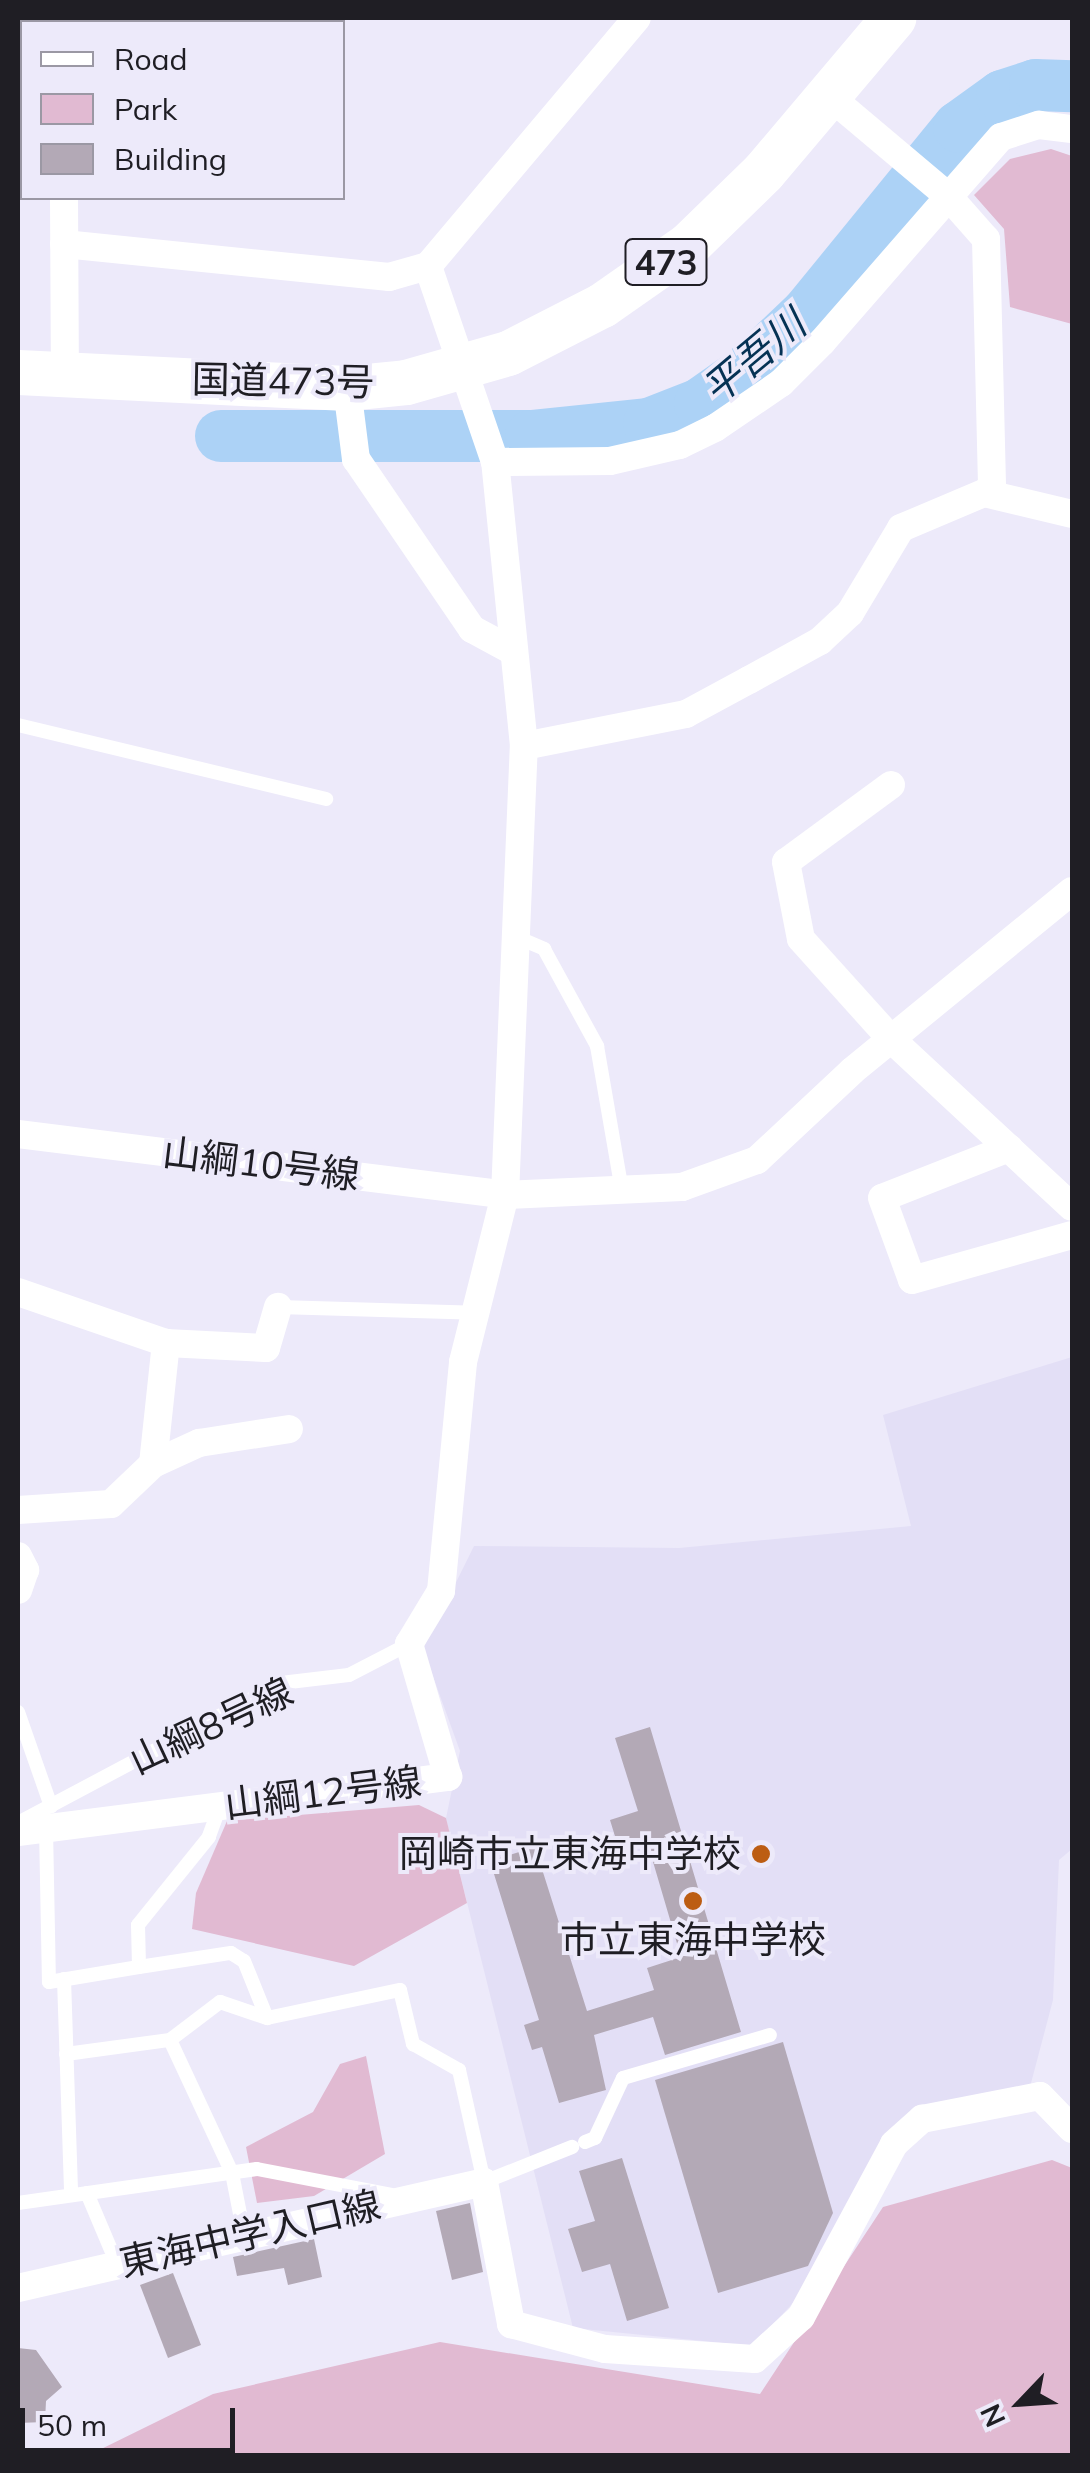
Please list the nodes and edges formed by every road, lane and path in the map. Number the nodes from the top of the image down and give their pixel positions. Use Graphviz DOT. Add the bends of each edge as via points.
graph roads {
  1 [pos="637,18"];
  2 [pos="893,18"];
  3 [pos="828,95"];
  4 [pos="1072,130"];
  5 [pos="948,196"];
  6 [pos="64,200"];
  7 [pos="64,244"];
  8 [pos="428,266"];
  9 [pos="459,369"];
  10 [pos="18,372"];
  11 [pos="65,374"];
  12 [pos="346,388"];
  13 [pos="494,462"];
  14 [pos="992,492"];
  15 [pos="1072,514"];
  16 [pos="511,650"];
  17 [pos="18,725"];
  18 [pos="524,746"];
  19 [pos="890,786"];
  20 [pos="326,799"];
  21 [pos="1072,891"];
  22 [pos="512,936"];
  23 [pos="890,1038"];
  24 [pos="18,1134"];
  25 [pos="1009,1148"];
  26 [pos="622,1190"];
  27 [pos="504,1195"];
  28 [pos="1072,1207"];
  29 [pos="1072,1235"];
  30 [pos="18,1292"];
  31 [pos="278,1307"];
  32 [pos="475,1313"];
  33 [pos="166,1343"];
  34 [pos="289,1429"];
  35 [pos="153,1464"];
  36 [pos="18,1510"];
  37 [pos="18,1556"];
  38 [pos="18,1590"];
  39 [pos="409,1644"];
  40 [pos="18,1712"];
  41 [pos="220,1806"];
  42 [pos="48,1816"];
  43 [pos="18,1823"];
  44 [pos="18,1832"];
  45 [pos="138,1967"];
  46 [pos="64,1979"];
  47 [pos="267,2018"];
  48 [pos="770,2036"];
  49 [pos="170,2040"];
  50 [pos="66,2054"];
  51 [pos="1072,2128"];
  52 [pos="232,2173"];
  53 [pos="484,2182"];
  54 [pos="79,2194"];
  55 [pos="406,2198"];
  56 [pos="18,2202"];
  57 [pos="244,2234"];
  58 [pos="117,2264"];
  59 [pos="18,2288"];
  1 -- 8 [label="street"];
  2 -- 3 [label="highway, 国道473号 / 473"];
  3 -- 5 [label="street"];
  3 -- 9 [label="highway, 国道473号 / 473" via="724,212 648,276 562,328"];
  4 -- 5 [label="street" via="1038,124 1002,137"];
  5 -- 13 [label="street" via="781,384 715,428 680,444 610,460"];
  5 -- 14 [label="street" via="986,239"];
  6 -- 7 [label="street"];
  7 -- 8 [label="street" via="389,277"];
  7 -- 11 [label="street"];
  8 -- 9 [label="street"];
  9 -- 12 [label="highway, 国道473号 / 473"];
  9 -- 13 [label="street"];
  10 -- 11 [label="highway, 国道473号 / 473"];
  11 -- 12 [label="highway, 国道473号 / 473"];
  12 -- 16 [label="street" via="356,459 472,629"];
  13 -- 16 [label="street"];
  14 -- 15 [label="street"];
  14 -- 18 [label="street" via="901,528 850,613 820,640 686,714"];
  16 -- 18 [label="street"];
  17 -- 20 [label="lane"];
  18 -- 22 [label="street"];
  19 -- 23 [label="street" via="786,862 801,939"];
  21 -- 23 [label="street"];
  22 -- 26 [label="lane" via="544,949 597,1046"];
  22 -- 27 [label="street"];
  23 -- 25 [label="street"];
  23 -- 26 [label="street, 山綱10号線" via="757,1160 682,1187"];
  24 -- 27 [label="street, 山綱10号線"];
  25 -- 28 [label="street"];
  25 -- 29 [label="street" via="882,1198 912,1280"];
  26 -- 27 [label="street, 山綱10号線"];
  27 -- 32 [label="street"];
  30 -- 33 [label="street"];
  31 -- 32 [label="lane"];
  31 -- 33 [label="street" via="266,1348"];
  32 -- 39 [label="street" via="463,1362 441,1591"];
  33 -- 35 [label="street"];
  34 -- 35 [label="street" via="199,1443"];
  35 -- 36 [label="street" via="111,1504"];
  37 -- 38 [label="street" via="25,1570"];
  39 -- 41 [label="street, 山綱12号線" via="448,1777"];
  39 -- 42 [label="lane, 山綱8号線" via="349,1676 281,1683"];
  40 -- 42 [label="lane"];
  41 -- 42 [label="street, 山綱12号線"];
  41 -- 45 [label="lane" via="209,1837 138,1925"];
  42 -- 43 [label="lane, 山綱8号線"];
  42 -- 44 [label="street, 山綱12号線"];
  42 -- 46 [label="lane" via="49,1982"];
  45 -- 46 [label="lane"];
  45 -- 47 [label="lane" via="231,1953 244,1961"];
  46 -- 50 [label="lane"];
  47 -- 49 [label="lane" via="220,2002"];
  47 -- 53 [label="lane" via="400,1990 412,2044 459,2070"];
  48 -- 53 [label="lane" via="623,2078 595,2138"];
  49 -- 50 [label="lane"];
  49 -- 52 [label="lane"];
  50 -- 54 [label="lane"];
  51 -- 53 [label="street" via="1040,2096 922,2119 894,2144 802,2317 755,2358 605,2348 511,2324"];
  52 -- 54 [label="lane"];
  52 -- 55 [label="lane" via="257,2170"];
  52 -- 57 [label="lane"];
  53 -- 55 [label="street, 東海中学入口線"];
  54 -- 56 [label="lane"];
  54 -- 58 [label="lane"];
  55 -- 57 [label="street, 東海中学入口線"];
  57 -- 58 [label="street, 東海中学入口線"];
  58 -- 59 [label="street, 東海中学入口線"];
}
